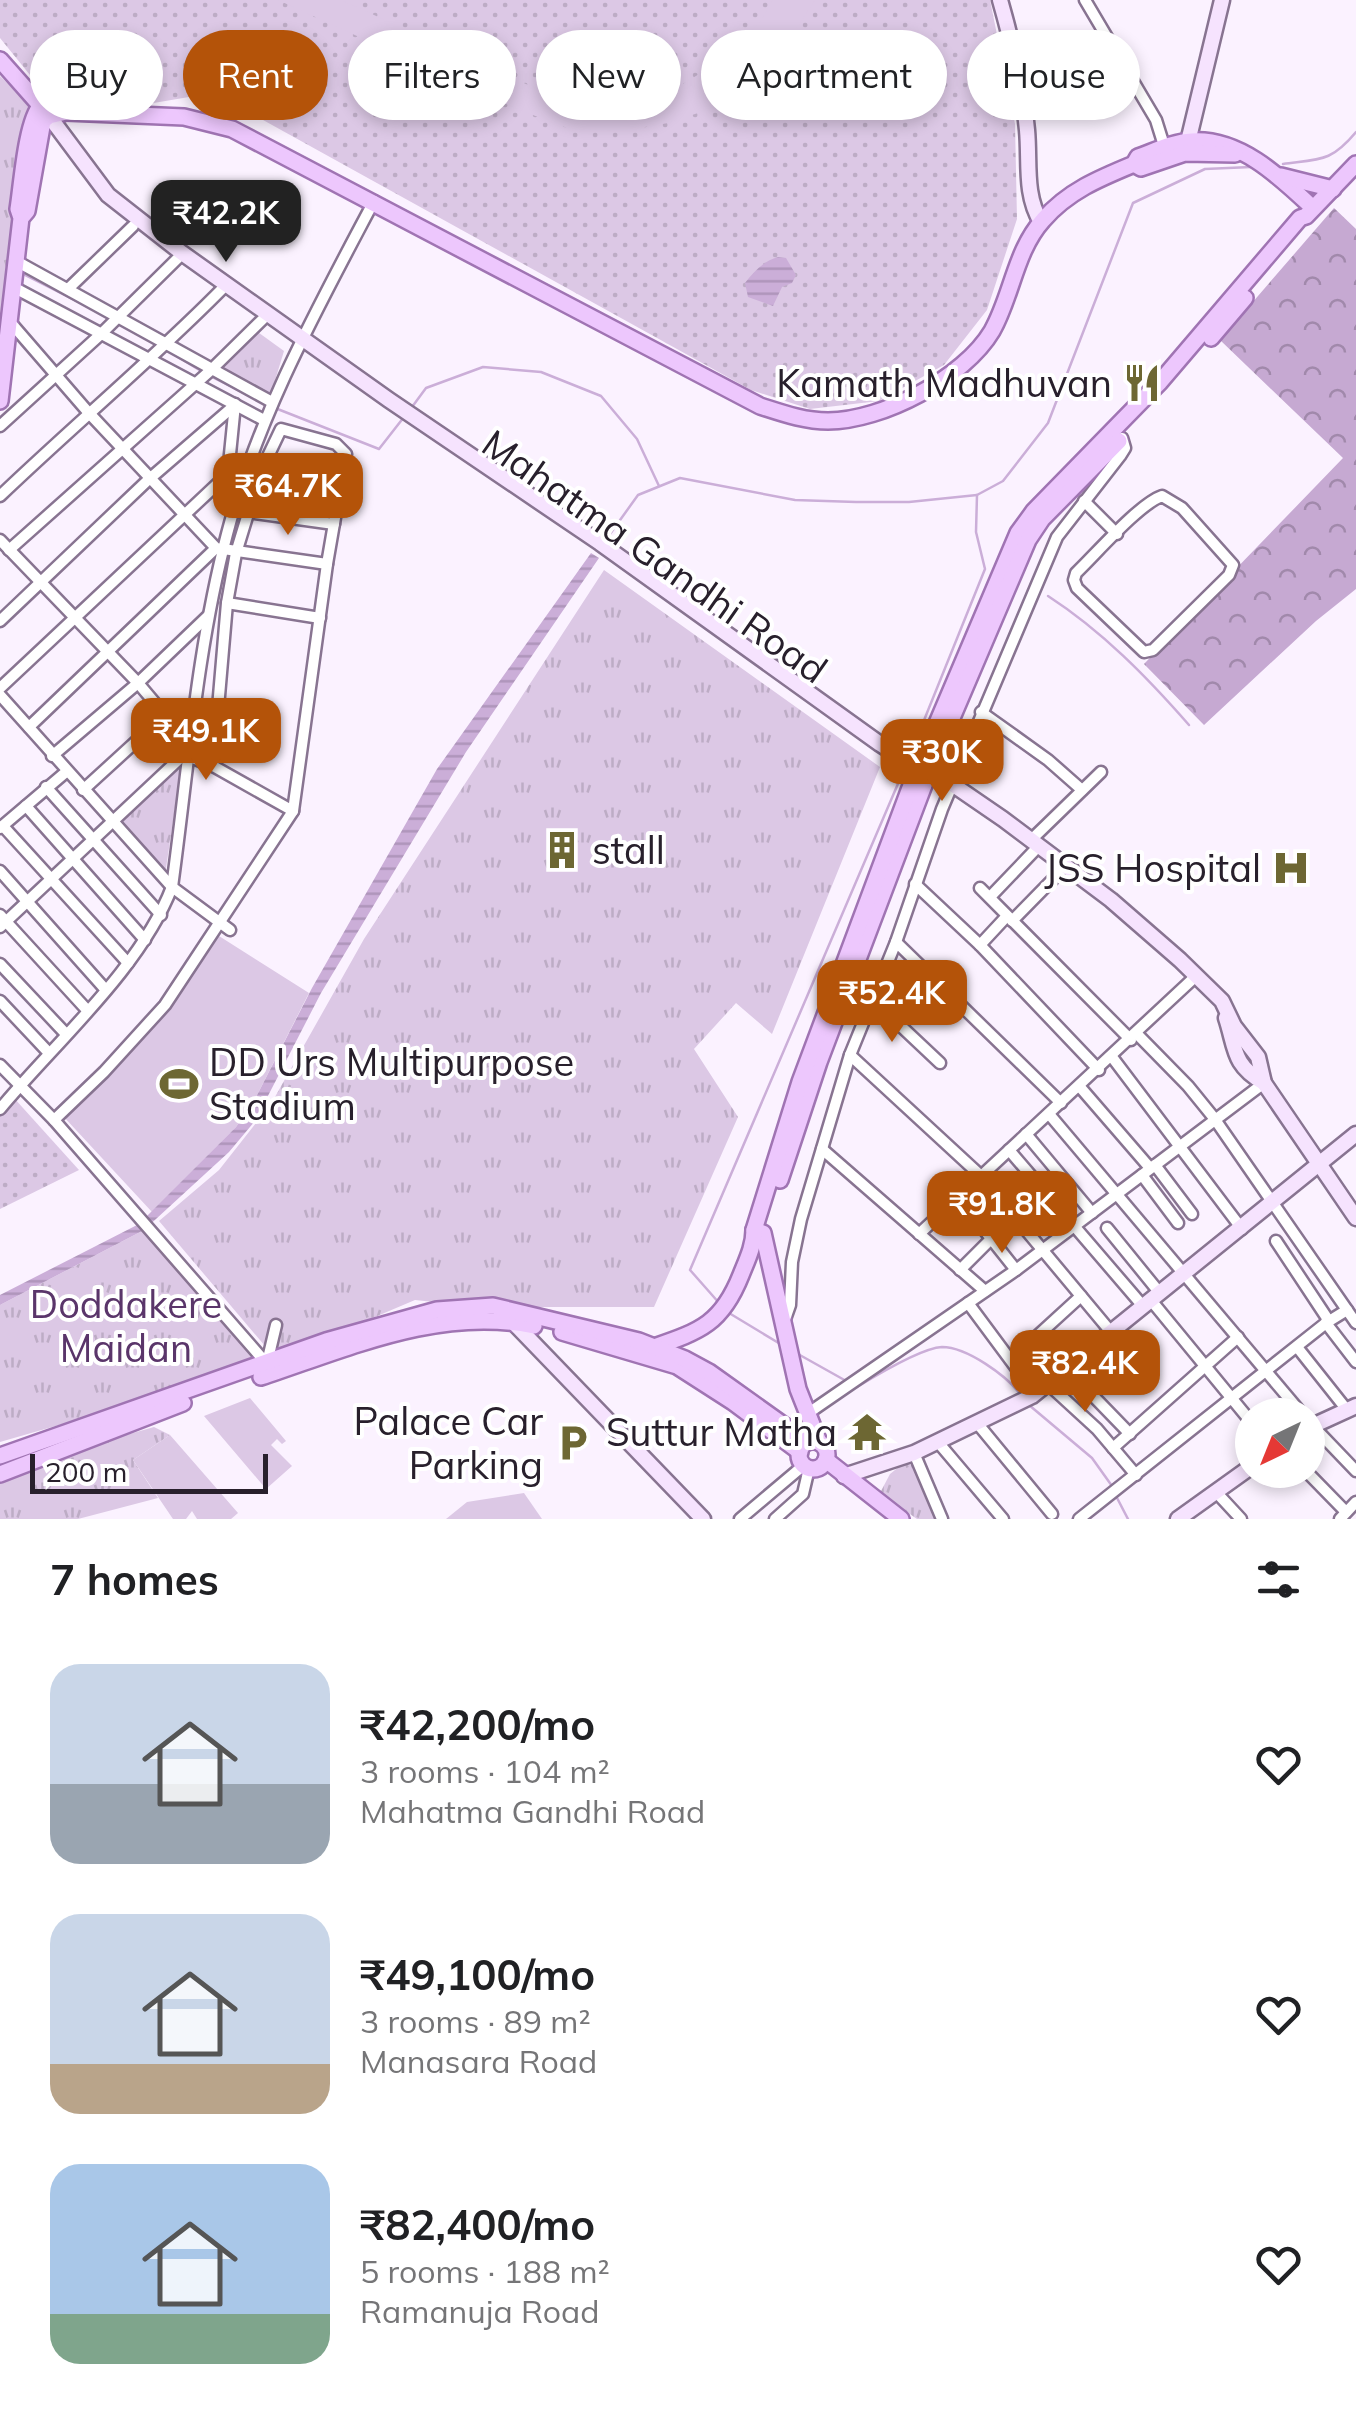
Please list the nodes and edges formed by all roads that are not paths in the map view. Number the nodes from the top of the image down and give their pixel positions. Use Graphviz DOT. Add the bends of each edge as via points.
graph roads {
  1 [pos="1000,0"];
  2 [pos="1085,0"];
  3 [pos="1222,0"];
  4 [pos="0,60"];
  5 [pos="0,70"];
  6 [pos="30,98"];
  7 [pos="30,101"];
  8 [pos="163,117"];
  9 [pos="40,120"];
  10 [pos="47,120"];
  11 [pos="48,120"];
  12 [pos="1187,147"];
  13 [pos="1166,152"];
  14 [pos="1356,164"];
  15 [pos="1277,175"];
  16 [pos="1337,185"];
  17 [pos="374,201"];
  18 [pos="1310,212"];
  19 [pos="1040,222"];
  20 [pos="133,226"];
  21 [pos="178,258"];
  22 [pos="16,263"];
  23 [pos="13,285"];
  24 [pos="68,289"];
  25 [pos="222,289"];
  26 [pos="263,318"];
  27 [pos="11,323"];
  28 [pos="112,324"];
  29 [pos="300,341"];
  30 [pos="159,351"];
  31 [pos="56,374"];
  32 [pos="205,375"];
  33 [pos="0,401"];
  34 [pos="272,402"];
  35 [pos="235,404"];
  36 [pos="88,412"];
  37 [pos="265,418"];
  38 [pos="0,426"];
  39 [pos="1122,438"];
  40 [pos="122,448"];
  41 [pos="261,472"];
  42 [pos="151,478"];
  43 [pos="339,485"];
  44 [pos="0,496"];
  45 [pos="1084,501"];
  46 [pos="248,512"];
  47 [pos="186,515"];
  48 [pos="334,524"];
  49 [pos="1116,534"];
  50 [pos="0,540"];
  51 [pos="9,550"];
  52 [pos="225,550"];
  53 [pos="327,564"];
  54 [pos="41,582"];
  55 [pos="226,604"];
  56 [pos="209,615"];
  57 [pos="76,618"];
  58 [pos="320,618"];
  59 [pos="0,621"];
  60 [pos="108,652"];
  61 [pos="138,683"];
  62 [pos="0,688"];
  63 [pos="0,696"];
  64 [pos="981,712"];
  65 [pos="165,715"];
  66 [pos="28,727"];
  67 [pos="191,752"];
  68 [pos="52,756"];
  69 [pos="926,764"];
  70 [pos="214,766"];
  71 [pos="66,772"];
  72 [pos="1101,772"];
  73 [pos="46,787"];
  74 [pos="951,788"];
  75 [pos="83,790"];
  76 [pos="1082,790"];
  77 [pos="26,806"];
  78 [pos="294,812"];
  79 [pos="112,822"];
  80 [pos="1,827"];
  81 [pos="92,840"];
  82 [pos="1032,845"];
  83 [pos="72,858"];
  84 [pos="0,870"];
  85 [pos="1062,871"];
  86 [pos="50,877"];
  87 [pos="914,884"];
  88 [pos="172,887"];
  89 [pos="980,888"];
  90 [pos="990,897"];
  91 [pos="26,902"];
  92 [pos="161,914"];
  93 [pos="1010,918"];
  94 [pos="2,921"];
  95 [pos="220,923"];
  96 [pos="230,930"];
  97 [pos="145,940"];
  98 [pos="896,942"];
  99 [pos="980,945"];
  100 [pos="128,963"];
  101 [pos="0,964"];
  102 [pos="1194,978"];
  103 [pos="104,989"];
  104 [pos="871,998"];
  105 [pos="0,1001"];
  106 [pos="87,1010"];
  107 [pos="12,1013"];
  108 [pos="0,1024"];
  109 [pos="66,1034"];
  110 [pos="1134,1037"];
  111 [pos="49,1052"];
  112 [pos="850,1056"];
  113 [pos="1112,1057"];
  114 [pos="940,1063"];
  115 [pos="0,1065"];
  116 [pos="1100,1070"];
  117 [pos="1264,1083"];
  118 [pos="20,1085"];
  119 [pos="1080,1087"];
  120 [pos="3,1101"];
  121 [pos="1061,1104"];
  122 [pos="1049,1114"];
  123 [pos="1214,1118"];
  124 [pos="54,1120"];
  125 [pos="1026,1134"];
  126 [pos="1355,1136"];
  127 [pos="1180,1144"];
  128 [pos="822,1148"];
  129 [pos="1008,1150"];
  130 [pos="1318,1166"];
  131 [pos="1149,1169"];
  132 [pos="980,1174"];
  133 [pos="1119,1193"];
  134 [pos="958,1197"];
  135 [pos="1274,1203"];
  136 [pos="1092,1212"];
  137 [pos="1015,1214"];
  138 [pos="1192,1214"];
  139 [pos="1356,1218"];
  140 [pos="1178,1223"];
  141 [pos="1074,1225"];
  142 [pos="1107,1228"];
  143 [pos="1242,1228"];
  144 [pos="757,1234"];
  145 [pos="919,1234"];
  146 [pos="991,1238"];
  147 [pos="1276,1241"];
  148 [pos="1042,1250"];
  149 [pos="960,1270"];
  150 [pos="1016,1270"];
  151 [pos="1184,1274"];
  152 [pos="985,1291"];
  153 [pos="1081,1296"];
  154 [pos="1150,1299"];
  155 [pos="968,1303"];
  156 [pos="1347,1310"];
  157 [pos="513,1322"];
  158 [pos="784,1323"];
  159 [pos="1326,1323"];
  160 [pos="1356,1323"];
  161 [pos="276,1325"];
  162 [pos="1112,1332"];
  163 [pos="1238,1337"];
  164 [pos="1296,1347"];
  165 [pos="654,1353"];
  166 [pos="1011,1360"];
  167 [pos="1356,1362"];
  168 [pos="267,1364"];
  169 [pos="1206,1367"];
  170 [pos="1067,1369"];
  171 [pos="1266,1371"];
  172 [pos="1048,1384"];
  173 [pos="1032,1396"];
  174 [pos="1232,1397"];
  175 [pos="1288,1398"];
  176 [pos="1235,1401"];
  177 [pos="1351,1408"];
  178 [pos="807,1414"];
  179 [pos="1325,1416"];
  180 [pos="977,1423"];
  181 [pos="1130,1434"];
  182 [pos="1325,1439"];
  183 [pos="937,1441"];
  184 [pos="1113,1448"];
  185 [pos="914,1453"];
  186 [pos="0,1456"];
  187 [pos="811,1457"];
  188 [pos="1356,1471"];
  189 [pos="0,1474"];
  190 [pos="1136,1475"];
  191 [pos="844,1476"];
  192 [pos="1235,1478"];
  193 [pos="1320,1488"];
  194 [pos="1216,1492"];
  195 [pos="1356,1502"];
  196 [pos="1052,1514"];
  197 [pos="1343,1516"];
  198 [pos="702,1519"];
  199 [pos="740,1519"];
  200 [pos="776,1519"];
  201 [pos="885,1519"];
  202 [pos="901,1519"];
  203 [pos="942,1519"];
  204 [pos="1002,1519"];
  205 [pos="1079,1519"];
  206 [pos="1178,1519"];
  207 [pos="1241,1519"];
  1 -- 19 [label="main road" via="1021,89 1030,203"];
  2 -- 13 [label="street" via="1156,120"];
  3 -- 12 [label="main road"];
  4 -- 6 [label="main road"];
  5 -- 7 [label="main road"];
  8 -- 17 [label="main road" via="204,119 258,140"];
  9 -- 22 [label="main road" via="18,209"];
  10 -- 20 [label="main road, Mahatma Gandhi Road" via="104,201"];
  11 -- 29 [label="main road, Mahatma Gandhi Road" via="108,195"];
  12 -- 13 [label="main road"];
  12 -- 15 [label="main road" via="1230,145"];
  13 -- 19 [label="main road" via="1138,157 1085,184"];
  14 -- 16 [label="main road"];
  15 -- 16 [label="main road"];
  15 -- 18 [label="main road"];
  16 -- 18 [label="main road"];
  17 -- 19 [label="main road" via="760,406 829,421 888,408 968,361 993,329"];
  17 -- 29 [label="street"];
  18 -- 39 [label="main road" via="1306,225"];
  18 -- 69 [label="main road" via="1034,512 1005,562"];
  20 -- 21 [label="main road, Mahatma Gandhi Road"];
  20 -- 24 [label="street"];
  21 -- 25 [label="main road, Mahatma Gandhi Road"];
  21 -- 28 [label="street"];
  22 -- 23 [label="main road"];
  22 -- 24 [label="street"];
  23 -- 27 [label="main road"];
  23 -- 28 [label="street"];
  24 -- 28 [label="street"];
  25 -- 26 [label="main road, Mahatma Gandhi Road"];
  25 -- 30 [label="street"];
  26 -- 29 [label="main road, Mahatma Gandhi Road"];
  26 -- 32 [label="street"];
  27 -- 31 [label="street"];
  27 -- 33 [label="main road"];
  28 -- 30 [label="street"];
  28 -- 30 [label="street"];
  28 -- 31 [label="street"];
  29 -- 34 [label="street"];
  29 -- 74 [label="main road, Mahatma Gandhi Road" via="602,549 879,754"];
  30 -- 32 [label="street"];
  30 -- 32 [label="street"];
  30 -- 36 [label="street"];
  31 -- 36 [label="street"];
  31 -- 38 [label="street"];
  32 -- 34 [label="street"];
  32 -- 35 [label="street"];
  32 -- 40 [label="street"];
  34 -- 37 [label="street"];
  35 -- 37 [label="street"];
  35 -- 42 [label="street"];
  35 -- 47 [label="street" via="228,474"];
  36 -- 40 [label="street"];
  36 -- 44 [label="street"];
  37 -- 52 [label="street"];
  39 -- 45 [label="street" via="1120,456"];
  39 -- 69 [label="main road" via="1028,540"];
  40 -- 42 [label="street"];
  40 -- 51 [label="street"];
  41 -- 43 [label="street"];
  41 -- 43 [label="street" via="281,429 344,450"];
  41 -- 46 [label="street"];
  42 -- 47 [label="street"];
  42 -- 54 [label="street"];
  43 -- 48 [label="street"];
  45 -- 49 [label="street"];
  45 -- 64 [label="street" via="1054,543"];
  46 -- 48 [label="street"];
  46 -- 52 [label="street"];
  47 -- 52 [label="street"];
  47 -- 57 [label="street"];
  48 -- 53 [label="street"];
  49 -- 49 [label="street" via="1074,583 1138,649 1149,652 1233,565 1168,497 1152,500"];
  50 -- 51 [label="street"];
  51 -- 54 [label="street"];
  52 -- 53 [label="street"];
  52 -- 55 [label="street"];
  52 -- 56 [label="street"];
  52 -- 60 [label="street"];
  53 -- 58 [label="street"];
  54 -- 57 [label="street"];
  54 -- 59 [label="street"];
  55 -- 58 [label="street"];
  55 -- 70 [label="street"];
  56 -- 61 [label="street"];
  56 -- 67 [label="street"];
  57 -- 60 [label="street"];
  57 -- 62 [label="street"];
  58 -- 78 [label="street"];
  60 -- 61 [label="street"];
  60 -- 66 [label="street"];
  61 -- 65 [label="street"];
  61 -- 68 [label="street"];
  63 -- 66 [label="street"];
  64 -- 74 [label="street"];
  64 -- 76 [label="street"];
  65 -- 67 [label="street"];
  65 -- 75 [label="street"];
  66 -- 68 [label="street"];
  67 -- 70 [label="street"];
  67 -- 79 [label="street"];
  67 -- 88 [label="street"];
  68 -- 71 [label="street"];
  69 -- 144 [label="main road, bridge"];
  70 -- 78 [label="street"];
  71 -- 73 [label="street"];
  71 -- 75 [label="street"];
  72 -- 76 [label="street"];
  73 -- 77 [label="street"];
  73 -- 81 [label="street"];
  74 -- 82 [label="main road, Mahatma Gandhi Road"];
  74 -- 87 [label="street"];
  75 -- 79 [label="street"];
  76 -- 82 [label="street"];
  77 -- 80 [label="street"];
  77 -- 83 [label="street"];
  78 -- 95 [label="street"];
  79 -- 81 [label="street"];
  79 -- 88 [label="street"];
  80 -- 86 [label="street"];
  81 -- 83 [label="street"];
  81 -- 92 [label="street"];
  82 -- 85 [label="main road, Mahatma Gandhi Road"];
  82 -- 90 [label="street"];
  82 -- 102 [label="main road, Mahatma Gandhi Road" via="1111,900"];
  83 -- 86 [label="street"];
  83 -- 97 [label="street"];
  84 -- 91 [label="street"];
  85 -- 93 [label="street"];
  85 -- 102 [label="main road, Mahatma Gandhi Road"];
  86 -- 91 [label="street"];
  86 -- 100 [label="street"];
  87 -- 98 [label="street"];
  87 -- 99 [label="street"];
  88 -- 92 [label="street"];
  88 -- 95 [label="street"];
  89 -- 90 [label="street"];
  90 -- 93 [label="street"];
  91 -- 94 [label="street"];
  91 -- 103 [label="street"];
  92 -- 97 [label="street"];
  93 -- 99 [label="street"];
  93 -- 110 [label="street"];
  94 -- 106 [label="street"];
  95 -- 96 [label="street"];
  95 -- 124 [label="street" via="164,1004"];
  97 -- 100 [label="street"];
  98 -- 104 [label="street"];
  98 -- 121 [label="street"];
  99 -- 116 [label="street"];
  100 -- 103 [label="street"];
  101 -- 109 [label="street"];
  102 -- 110 [label="street"];
  102 -- 117 [label="main road, Mahatma Gandhi Road" via="1226,1016 1235,1056"];
  103 -- 106 [label="street"];
  104 -- 112 [label="street"];
  104 -- 114 [label="street"];
  105 -- 107 [label="street"];
  106 -- 109 [label="street"];
  107 -- 108 [label="street"];
  107 -- 111 [label="street"];
  109 -- 111 [label="street"];
  110 -- 113 [label="street"];
  110 -- 123 [label="street"];
  111 -- 118 [label="street"];
  112 -- 128 [label="street"];
  112 -- 132 [label="street"];
  113 -- 116 [label="street"];
  113 -- 127 [label="street"];
  115 -- 118 [label="street"];
  116 -- 119 [label="street"];
  117 -- 123 [label="street"];
  117 -- 130 [label="main road, Mahatma Gandhi Road"];
  118 -- 120 [label="street"];
  118 -- 124 [label="street"];
  119 -- 121 [label="street"];
  119 -- 131 [label="street"];
  121 -- 122 [label="street"];
  122 -- 125 [label="street"];
  122 -- 133 [label="street"];
  123 -- 127 [label="street"];
  123 -- 135 [label="street"];
  124 -- 168 [label="street"];
  125 -- 129 [label="street"];
  125 -- 136 [label="street"];
  126 -- 130 [label="main road"];
  127 -- 131 [label="street"];
  127 -- 143 [label="street"];
  128 -- 145 [label="street"];
  128 -- 158 [label="street" via="801,1218"];
  129 -- 132 [label="street"];
  129 -- 141 [label="street"];
  130 -- 135 [label="main road"];
  130 -- 139 [label="main road, Mahatma Gandhi Road"];
  131 -- 133 [label="street"];
  131 -- 138 [label="street"];
  131 -- 140 [label="street"];
  132 -- 134 [label="street"];
  132 -- 137 [label="street"];
  133 -- 136 [label="street"];
  133 -- 151 [label="street"];
  134 -- 145 [label="street"];
  134 -- 146 [label="street"];
  135 -- 143 [label="main road"];
  135 -- 156 [label="street"];
  136 -- 141 [label="street"];
  137 -- 146 [label="street"];
  137 -- 148 [label="street"];
  141 -- 148 [label="street"];
  141 -- 154 [label="street"];
  142 -- 154 [label="street"];
  143 -- 151 [label="main road"];
  144 -- 158 [label="main road"];
  144 -- 165 [label="main road" via="718,1318"];
  145 -- 149 [label="street"];
  146 -- 149 [label="street"];
  146 -- 150 [label="street"];
  147 -- 159 [label="street"];
  148 -- 150 [label="street"];
  148 -- 153 [label="street"];
  149 -- 152 [label="street"];
  150 -- 152 [label="street"];
  151 -- 154 [label="main road"];
  151 -- 163 [label="street"];
  152 -- 155 [label="street"];
  153 -- 162 [label="street"];
  153 -- 166 [label="street"];
  154 -- 162 [label="main road"];
  154 -- 169 [label="street"];
  155 -- 166 [label="street"];
  155 -- 178 [label="street"];
  156 -- 159 [label="street"];
  156 -- 160 [label="street"];
  157 -- 165 [label="main road"];
  157 -- 189 [label="main road" via="419,1326 176,1405"];
  157 -- 198 [label="main road"];
  158 -- 178 [label="main road"];
  159 -- 164 [label="street"];
  159 -- 167 [label="street"];
  161 -- 168 [label="street"];
  162 -- 170 [label="main road"];
  163 -- 169 [label="street"];
  163 -- 171 [label="street"];
  164 -- 171 [label="street"];
  164 -- 177 [label="street"];
  165 -- 168 [label="main road" via="493,1306 437,1310"];
  165 -- 187 [label="main road"];
  166 -- 173 [label="street"];
  168 -- 186 [label="main road"];
  169 -- 174 [label="street"];
  169 -- 181 [label="street"];
  170 -- 172 [label="main road"];
  170 -- 181 [label="street"];
  171 -- 174 [label="street"];
  171 -- 175 [label="street"];
  172 -- 173 [label="main road"];
  172 -- 184 [label="street"];
  173 -- 180 [label="main road"];
  174 -- 176 [label="street"];
  174 -- 190 [label="street"];
  177 -- 179 [label="main road"];
  178 -- 187 [label="main road"];
  180 -- 183 [label="main road"];
  180 -- 196 [label="street"];
  181 -- 184 [label="street"];
  182 -- 188 [label="street"];
  183 -- 185 [label="main road"];
  183 -- 204 [label="street"];
  184 -- 190 [label="street"];
  185 -- 191 [label="main road"];
  185 -- 203 [label="street"];
  187 -- 191 [label="main road"];
  187 -- 199 [label="street"];
  187 -- 200 [label="street" via="803,1494"];
  187 -- 201 [label="main road"];
  190 -- 205 [label="street"];
  191 -- 202 [label="main road"];
  192 -- 194 [label="main road"];
  193 -- 197 [label="street"];
  194 -- 206 [label="main road"];
  194 -- 207 [label="street"];
  195 -- 197 [label="street"];
}
